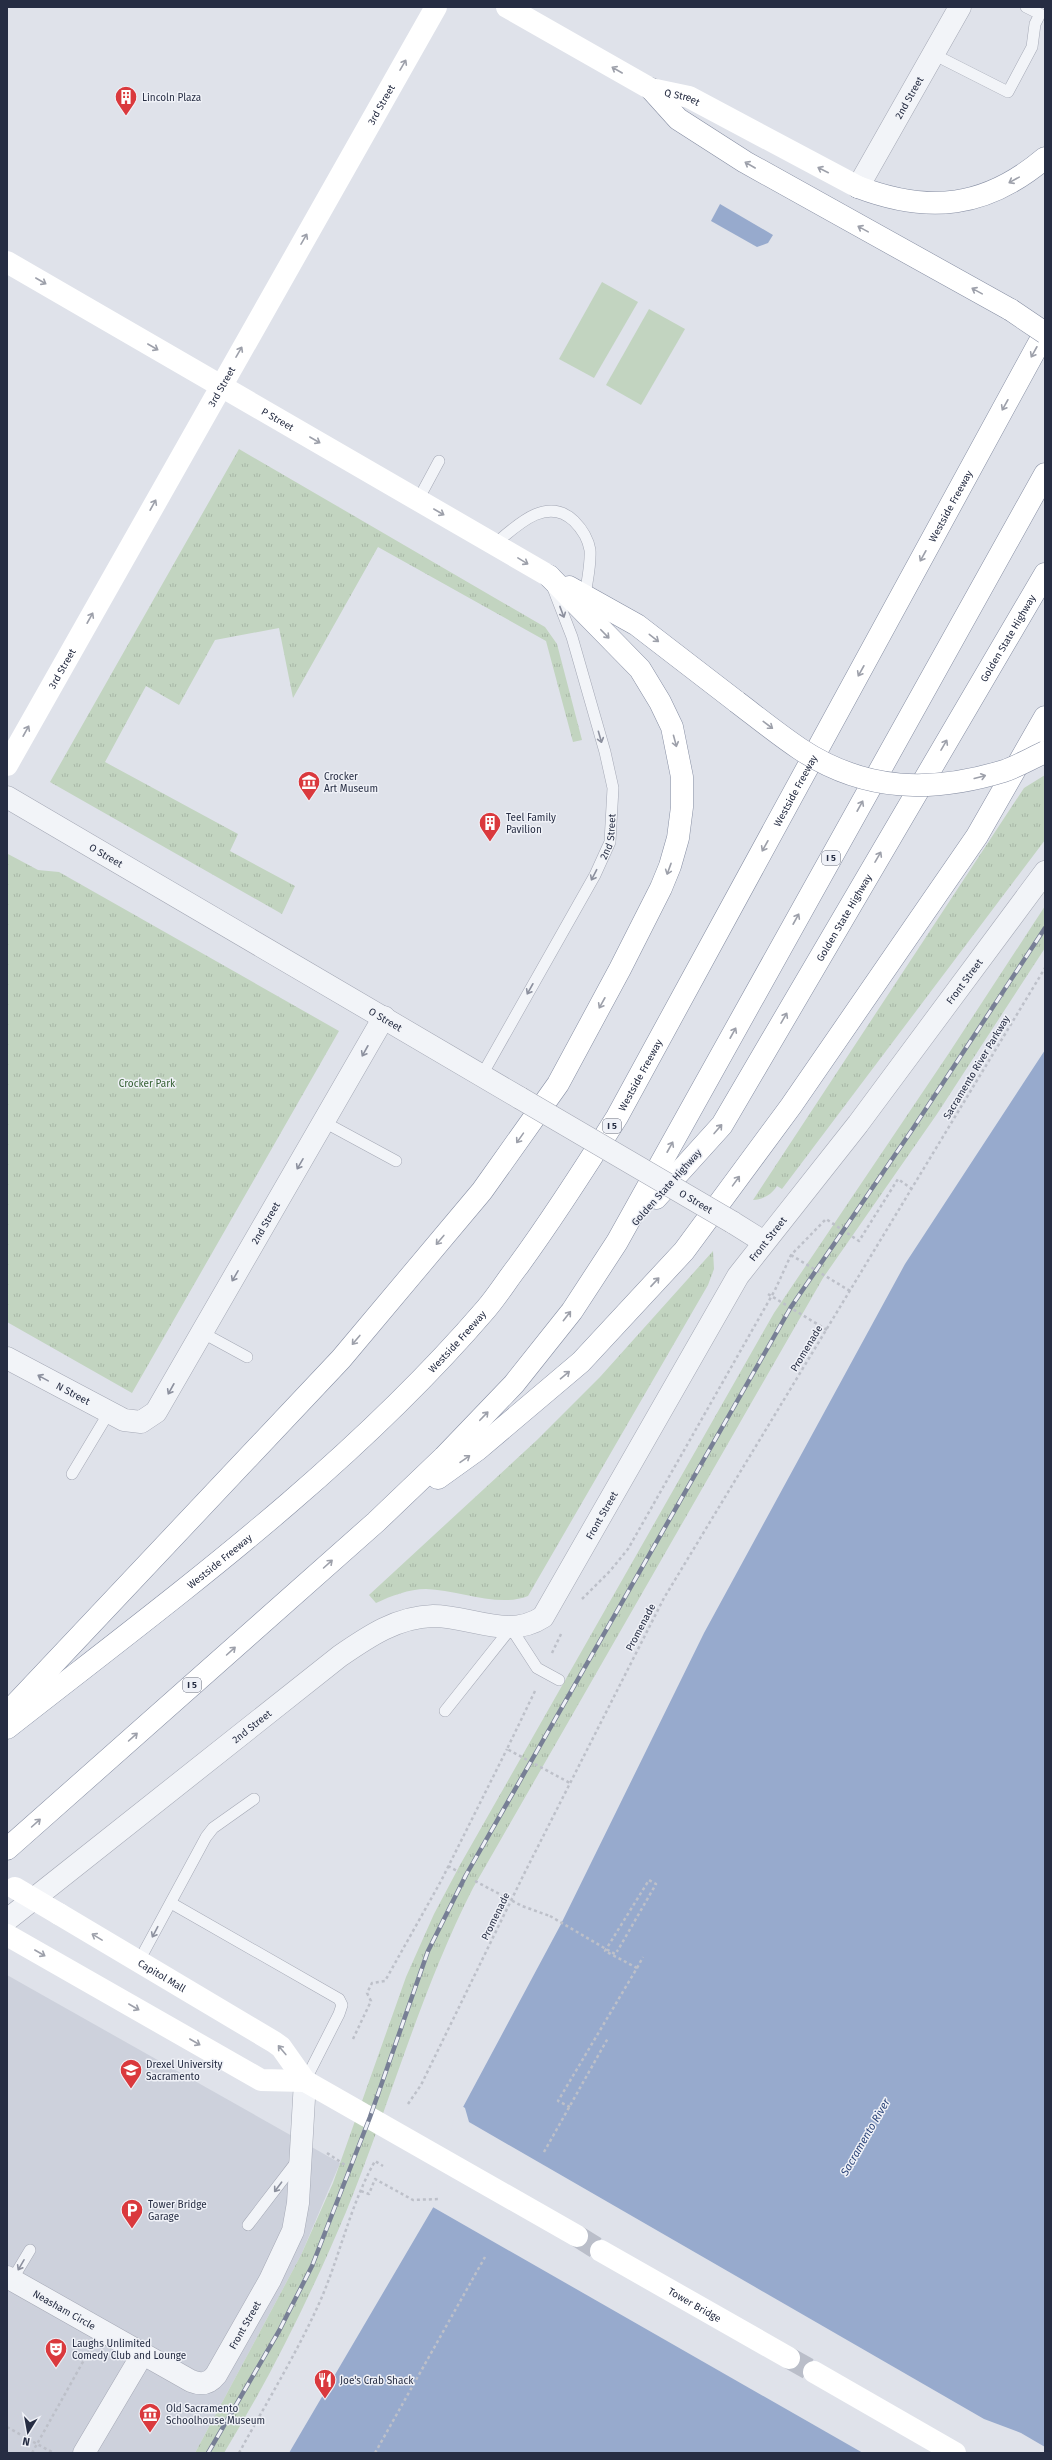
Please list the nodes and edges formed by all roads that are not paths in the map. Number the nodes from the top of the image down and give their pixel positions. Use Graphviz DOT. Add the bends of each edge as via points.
graph roads {
  1 [pos="436,7"];
  2 [pos="507,7"];
  3 [pos="960,7"];
  4 [pos="1026,7"];
  5 [pos="935,55"];
  6 [pos="651,89"];
  7 [pos="1045,158"];
  8 [pos="858,188"];
  9 [pos="7,262"];
  10 [pos="1045,333"];
  11 [pos="220,386"];
  12 [pos="439,460"];
  13 [pos="1045,474"];
  14 [pos="418,500"];
  15 [pos="495,544"];
  16 [pos="1045,574"];
  17 [pos="549,576"];
  18 [pos="585,596"];
  19 [pos="1045,717"];
  20 [pos="1045,752"];
  21 [pos="7,765"];
  22 [pos="7,797"];
  23 [pos="1045,872"];
  24 [pos="384,1017"];
  25 [pos="482,1075"];
  26 [pos="324,1122"];
  27 [pos="396,1161"];
  28 [pos="617,1242"];
  29 [pos="764,1242"];
  30 [pos="203,1333"];
  31 [pos="247,1357"];
  32 [pos="7,1358"];
  33 [pos="108,1414"];
  34 [pos="141,1422"];
  35 [pos="72,1474"];
  36 [pos="376,1522"];
  37 [pos="519,1626"];
  38 [pos="559,1680"];
  39 [pos="445,1711"];
  40 [pos="7,1713"];
  41 [pos="7,1728"];
  42 [pos="254,1798"];
  43 [pos="7,1849"];
  44 [pos="10,1888"];
  45 [pos="170,1903"];
  46 [pos="7,1920"];
  47 [pos="14,1938"];
  48 [pos="139,1961"];
  49 [pos="305,2081"];
  50 [pos="301,2156"];
  51 [pos="248,2226"];
  52 [pos="576,2236"];
  53 [pos="30,2250"];
  54 [pos="602,2251"];
  55 [pos="10,2279"];
  56 [pos="142,2355"];
  57 [pos="789,2358"];
  58 [pos="814,2372"];
  59 [pos="84,2453"];
  60 [pos="955,2453"];
  11 -- 1 [label="main road, 3rd Street, one-way"];
  6 -- 2 [label="main road, Q Street, one-way"];
  3 -- 5 [label="street, 2nd Street"];
  4 -- 5 [label="lane" via="1040,14 1035,24 1032,47 1008,92"];
  5 -- 8 [label="street, 2nd Street"];
  8 -- 6 [label="main road, Q Street, one-way" via="689,96"];
  10 -- 6 [label="main road, one-way, bridge" via="1011,310 745,162 678,119"];
  7 -- 8 [label="main road, Q Street, one-way" via="1013,182 979,196 948,203 895,200"];
  9 -- 11 [label="main road, P Street, one-way"];
  10 -- 41 [label="main road, Westside Freeway / I 5, one-way" via="617,1118 554,1217 488,1307 406,1398 318,1478 248,1539"];
  11 -- 14 [label="main road, P Street, one-way"];
  21 -- 11 [label="main road, 3rd Street, one-way"];
  12 -- 14 [label="lane"];
  28 -- 13 [label="main road, I 5, one-way"];
  14 -- 15 [label="main road, P Street, one-way"];
  15 -- 17 [label="main road, P Street, one-way"];
  15 -- 18 [label="lane" via="523,520 537,514 550,510 570,517 582,528 590,551"];
  28 -- 16 [label="main road, Golden State Highway, one-way" via="722,1125"];
  17 -- 18 [label="main road"];
  17 -- 25 [label="lane, 2nd Street, one-way" via="572,637 605,752 613,788 610,842 595,875"];
  17 -- 40 [label="main road, one-way" via="640,669 672,727 682,776 682,807 678,838 661,888 558,1084 482,1191 341,1359"];
  18 -- 20 [label="main road, one-way, bridge" via="637,625 801,750 835,768 878,782 919,787 963,782 1005,770"];
  36 -- 19 [label="main road, one-way" via="477,1450 581,1362 684,1251 791,1106 978,836"];
  22 -- 24 [label="street, O Street"];
  23 -- 29 [label="street, Front Street" via="858,1124"];
  24 -- 25 [label="street, O Street"];
  24 -- 26 [label="street, 2nd Street, one-way"];
  25 -- 29 [label="street, O Street, bridge"];
  26 -- 27 [label="lane"];
  26 -- 30 [label="street, 2nd Street, one-way"];
  36 -- 28 [label="main road, I 5, one-way" via="444,1457 514,1384 572,1311"];
  29 -- 37 [label="street, Front Street" via="738,1276 548,1611 539,1619"];
  30 -- 31 [label="lane"];
  30 -- 34 [label="street, 2nd Street, one-way" via="163,1404"];
  33 -- 32 [label="street, N Street, one-way"];
  33 -- 34 [label="street, N Street" via="124,1420"];
  33 -- 35 [label="lane"];
  43 -- 36 [label="main road, I 5, one-way"];
  37 -- 38 [label="lane" via="537,1668"];
  37 -- 39 [label="lane"];
  37 -- 46 [label="street, 2nd Street" via="434,1616 405,1620 379,1630 340,1656"];
  42 -- 45 [label="lane" via="213,1828"];
  48 -- 44 [label="main road, Capitol Mall, one-way, bridge"];
  45 -- 48 [label="lane, one-way"];
  45 -- 49 [label="lane" via="339,1999 342,2005 339,2014"];
  47 -- 49 [label="main road, Capitol Mall, one-way" via="261,2080"];
  49 -- 48 [label="main road, Capitol Mall, one-way" via="281,2047"];
  49 -- 50 [label="street, Front Street"];
  49 -- 52 [label="main road, Capitol Mall"];
  50 -- 51 [label="lane, one-way"];
  50 -- 56 [label="street, Front Street" via="297,2211 289,2241 216,2375 205,2383 195,2382"];
  53 -- 55 [label="lane, one-way"];
  54 -- 57 [label="main road, Tower Bridge"];
  55 -- 56 [label="street, Neasham Circle"];
  56 -- 59 [label="street"];
  58 -- 60 [label="main road"];
}
